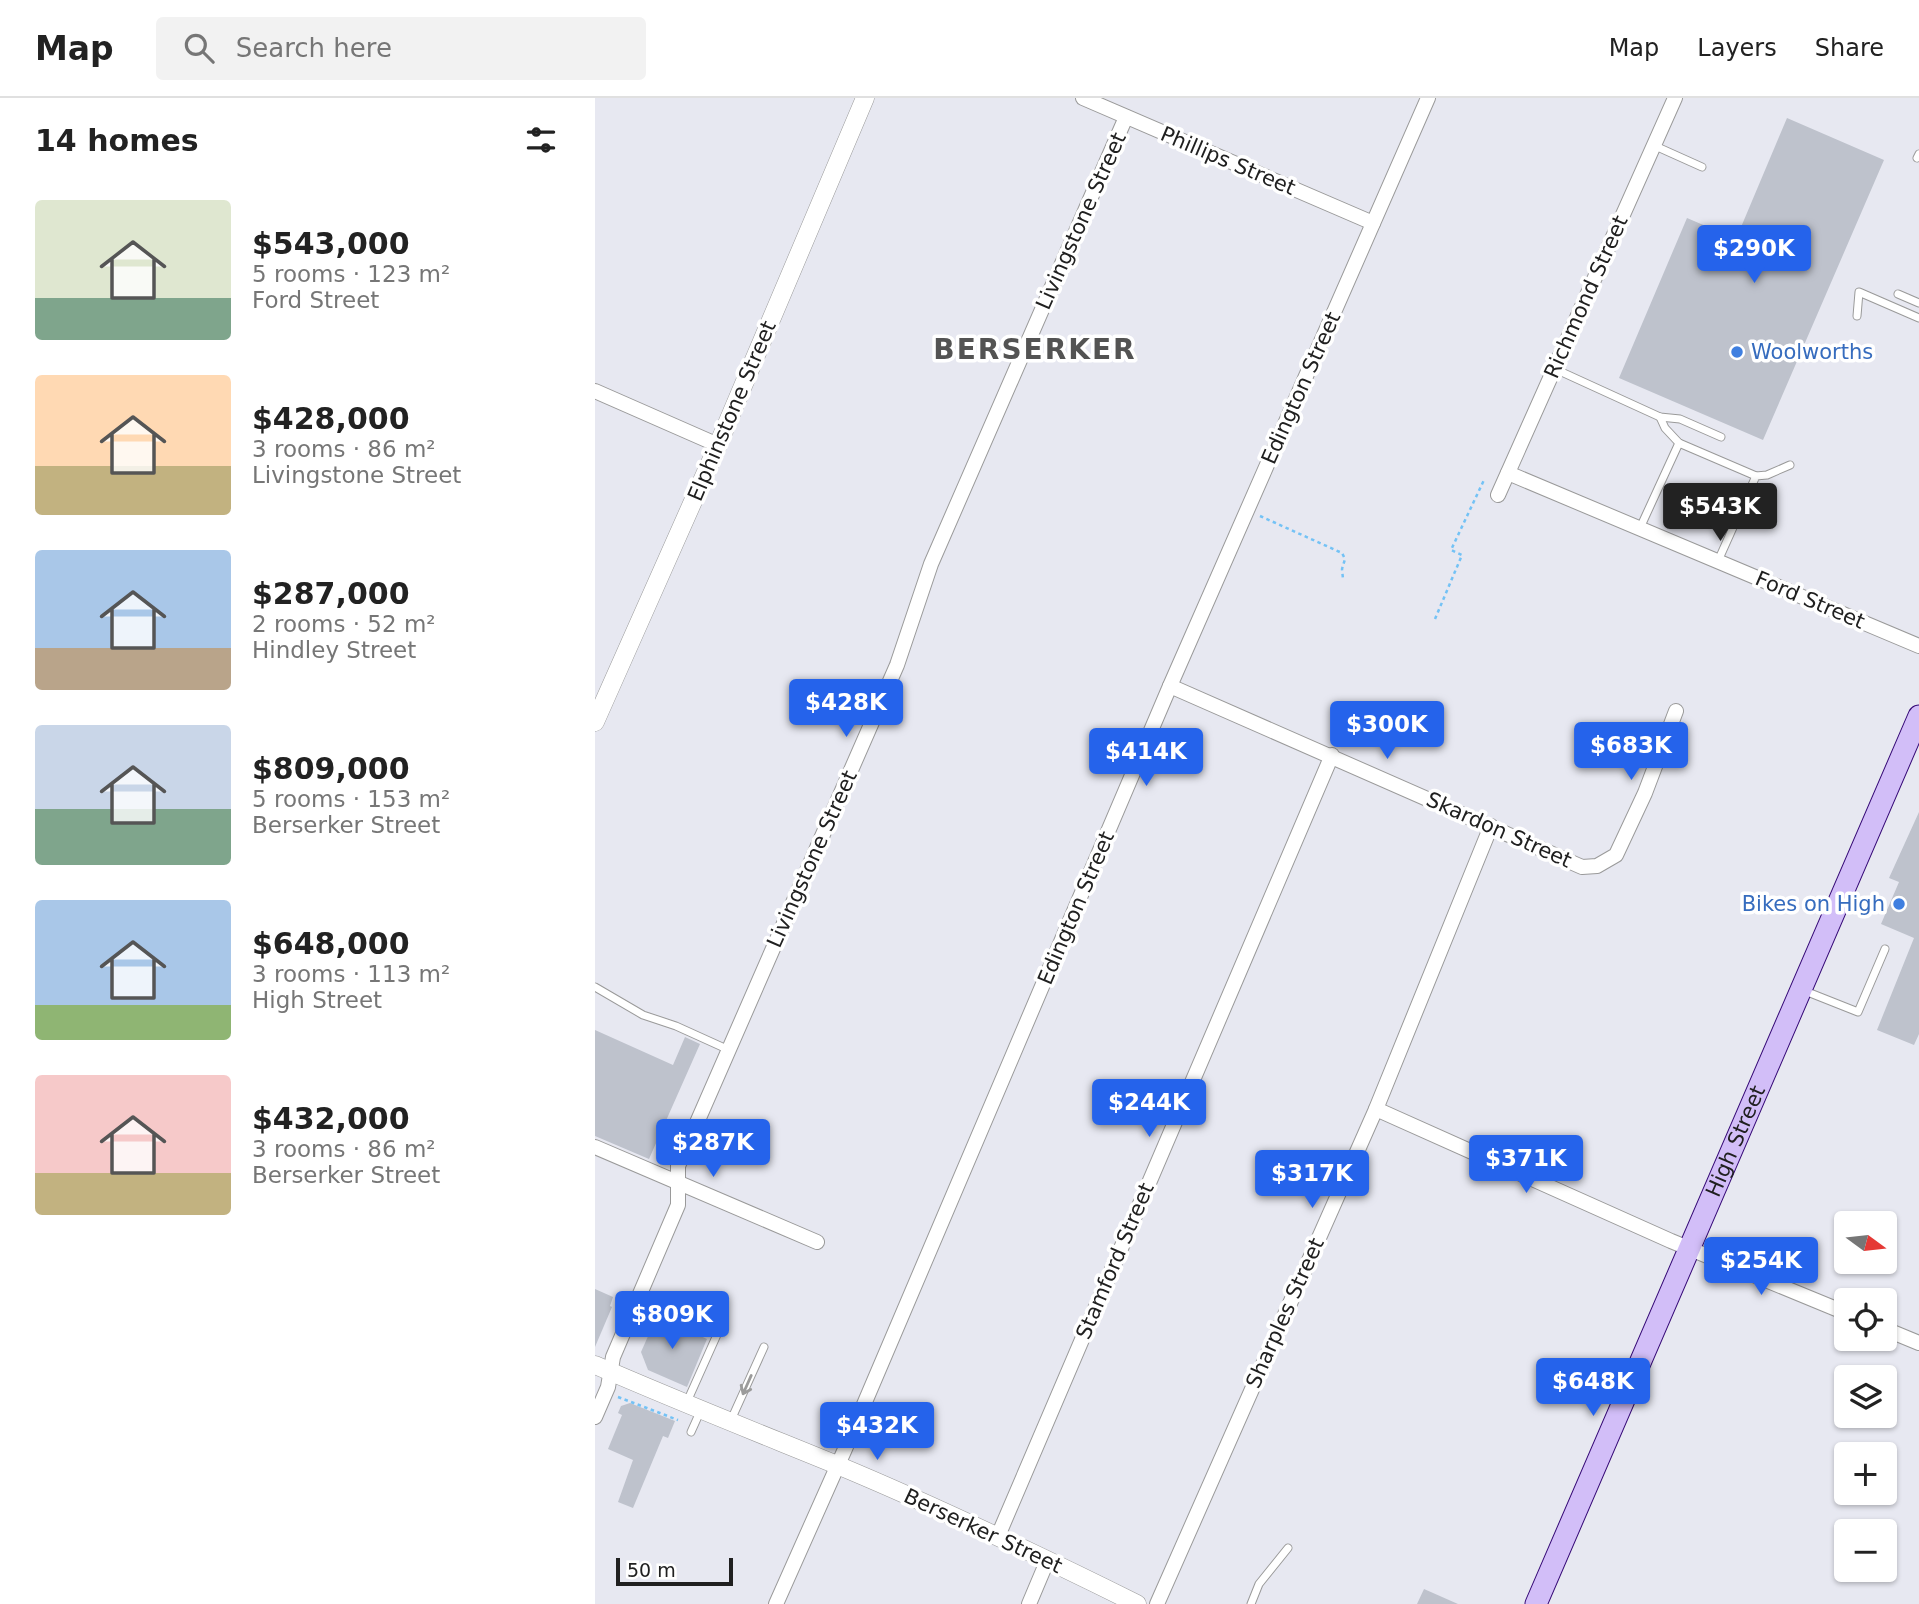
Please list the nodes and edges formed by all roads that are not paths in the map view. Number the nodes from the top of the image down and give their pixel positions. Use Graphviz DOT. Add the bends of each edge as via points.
graph roads {
  1 [pos="865,98"];
  2 [pos="1083,98"];
  3 [pos="1428,98"];
  4 [pos="1675,98"];
  5 [pos="1126,117"];
  6 [pos="1653,145"];
  7 [pos="1702,167"];
  8 [pos="1373,223"];
  9 [pos="1919,303"];
  10 [pos="1900,310"];
  11 [pos="1857,316"];
  12 [pos="1919,318"];
  13 [pos="1555,369"];
  14 [pos="595,391"];
  15 [pos="1660,416"];
  16 [pos="1721,437"];
  17 [pos="1679,443"];
  18 [pos="717,444"];
  19 [pos="1790,465"];
  20 [pos="1508,473"];
  21 [pos="1756,476"];
  22 [pos="1498,495"];
  23 [pos="1640,529"];
  24 [pos="1718,561"];
  25 [pos="1919,646"];
  26 [pos="1170,686"];
  27 [pos="1676,711"];
  28 [pos="1919,716"];
  29 [pos="595,722"];
  30 [pos="1332,755"];
  31 [pos="1491,826"];
  32 [pos="1885,949"];
  33 [pos="595,987"];
  34 [pos="1801,989"];
  35 [pos="729,1050"];
  36 [pos="1376,1109"];
  37 [pos="595,1147"];
  38 [pos="677,1183"];
  39 [pos="817,1242"];
  40 [pos="1689,1248"];
  41 [pos="639,1293"];
  42 [pos="661,1302"];
  43 [pos="1834,1308"];
  44 [pos="720,1328"];
  45 [pos="1897,1334"];
  46 [pos="1919,1343"];
  47 [pos="764,1347"];
  48 [pos="603,1369"];
  49 [pos="693,1408"];
  50 [pos="595,1417"];
  51 [pos="729,1423"];
  52 [pos="691,1432"];
  53 [pos="837,1465"];
  54 [pos="998,1536"];
  55 [pos="1288,1548"];
  56 [pos="1048,1559"];
  57 [pos="776,1604"];
  58 [pos="1029,1604"];
  59 [pos="1137,1604"];
  60 [pos="1157,1604"];
  61 [pos="1251,1604"];
  62 [pos="1536,1604"];
  1 -- 18 [label="street, Elphinstone Street"];
  2 -- 5 [label="street, Phillips Street"];
  3 -- 8 [label="street, Edington Street"];
  4 -- 6 [label="street, Richmond Street"];
  5 -- 8 [label="street, Phillips Street"];
  5 -- 35 [label="street, Livingstone Street" via="931,564 897,665"];
  6 -- 7 [label="lane"];
  6 -- 13 [label="street, Richmond Street"];
  8 -- 26 [label="street, Edington Street"];
  9 -- 10 [label="lane" via="1898,293"];
  10 -- 11 [label="lane" via="1859,292"];
  10 -- 12 [label="lane"];
  13 -- 15 [label="lane"];
  13 -- 20 [label="street, Richmond Street"];
  14 -- 18 [label="street"];
  15 -- 16 [label="lane" via="1680,419"];
  15 -- 17 [label="lane"];
  17 -- 21 [label="lane"];
  17 -- 23 [label="lane"];
  18 -- 29 [label="street, Elphinstone Street"];
  19 -- 21 [label="lane"];
  20 -- 22 [label="street, Richmond Street"];
  20 -- 23 [label="street, Ford Street"];
  21 -- 24 [label="lane"];
  23 -- 24 [label="street, Ford Street"];
  24 -- 25 [label="street, Ford Street"];
  26 -- 30 [label="street, Skardon Street"];
  26 -- 53 [label="street, Edington Street"];
  27 -- 31 [label="street, Skardon Street" via="1616,855 1597,866 1582,867"];
  28 -- 34 [label="main road, High Street"];
  30 -- 31 [label="street, Skardon Street"];
  30 -- 54 [label="street, Stamford Street"];
  31 -- 36 [label="street, Sharples Street"];
  32 -- 34 [label="lane" via="1858,1012"];
  33 -- 35 [label="lane" via="643,1015"];
  34 -- 40 [label="main road, High Street"];
  35 -- 38 [label="street, Livingstone Street" via="678,1166"];
  36 -- 40 [label="street"];
  36 -- 60 [label="street, Sharples Street"];
  37 -- 38 [label="street"];
  38 -- 39 [label="street"];
  38 -- 41 [label="street, Livingstone Street" via="678,1205"];
  40 -- 43 [label="street"];
  40 -- 62 [label="main road, High Street"];
  41 -- 42 [label="lane"];
  41 -- 48 [label="street, Livingstone Street" via="613,1357"];
  44 -- 49 [label="lane"];
  45 -- 46 [label="street"];
  47 -- 51 [label="lane, one-way"];
  48 -- 49 [label="street, Berserker Street"];
  48 -- 50 [label="street, Livingstone Street" via="608,1387"];
  49 -- 51 [label="street, Berserker Street"];
  49 -- 52 [label="lane"];
  51 -- 53 [label="street, Berserker Street"];
  53 -- 54 [label="street, Berserker Street"];
  53 -- 57 [label="street, Edington Street"];
  54 -- 56 [label="street, Berserker Street"];
  55 -- 61 [label="lane" via="1259,1584"];
  56 -- 58 [label="street"];
  56 -- 59 [label="street, Berserker Street"];
}
